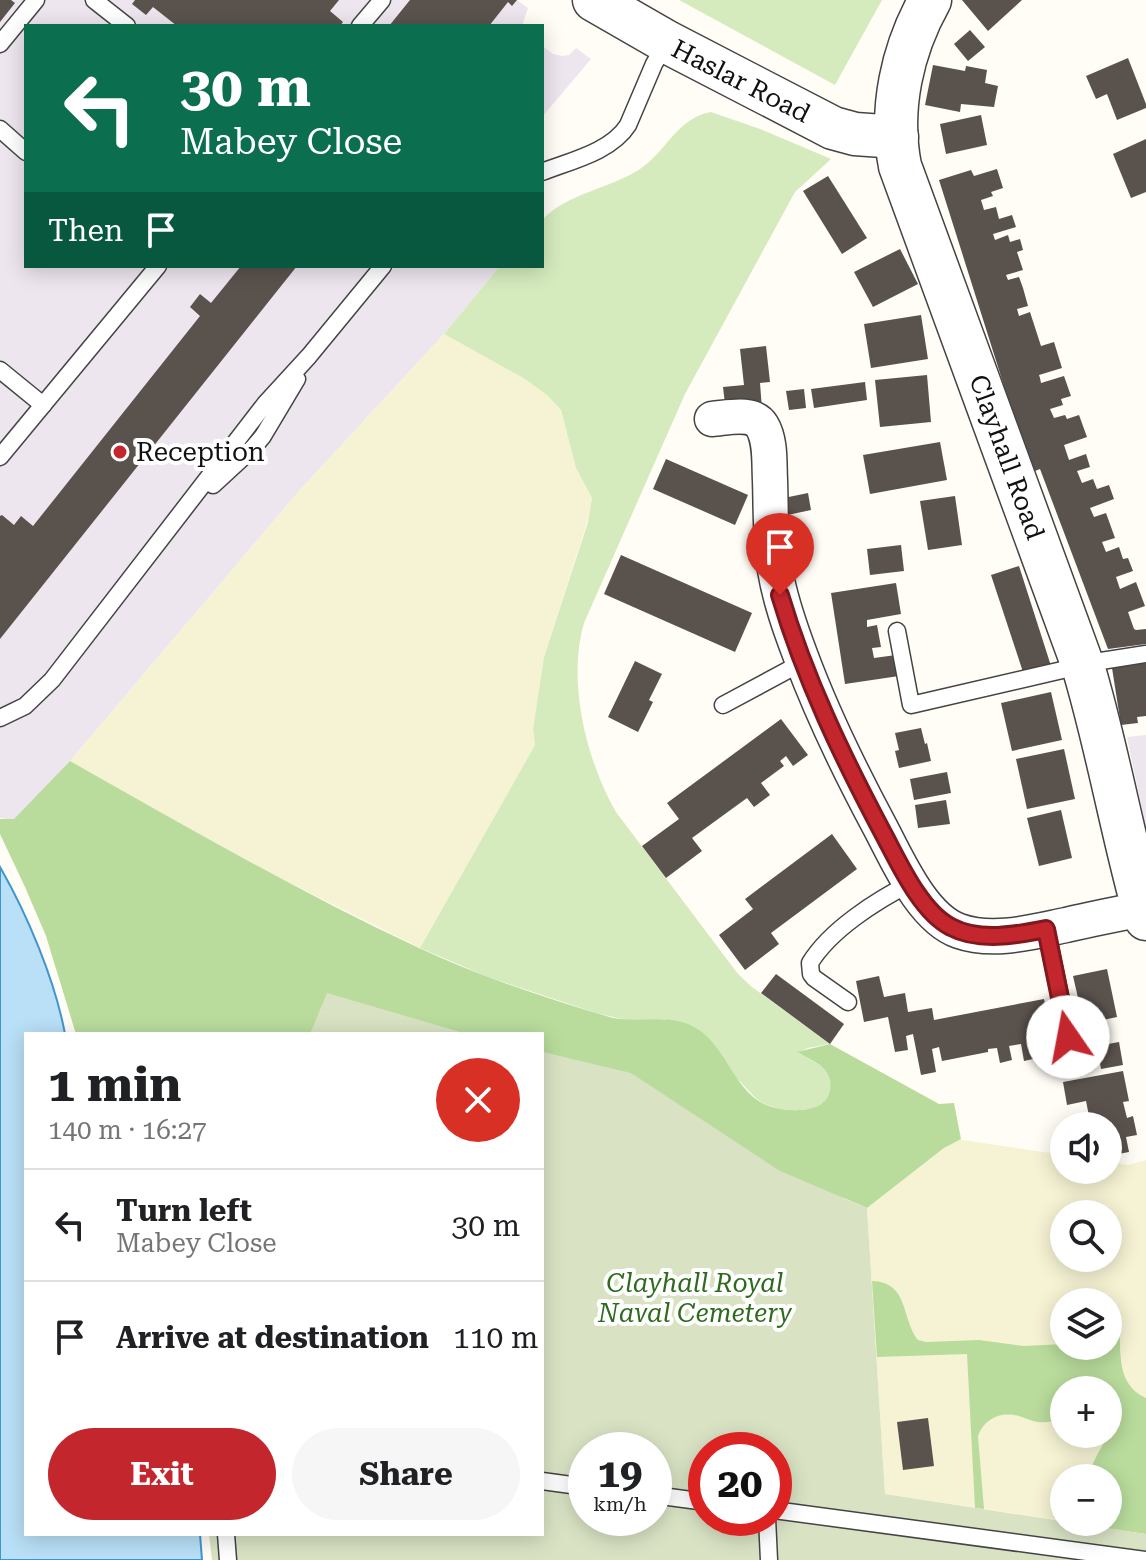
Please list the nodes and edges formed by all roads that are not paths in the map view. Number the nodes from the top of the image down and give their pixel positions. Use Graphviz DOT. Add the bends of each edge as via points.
graph roads {
  1 [pos="36,0"];
  2 [pos="94,0"];
  3 [pos="382,0"];
  4 [pos="594,0"];
  5 [pos="930,0"];
  6 [pos="124,24"];
  7 [pos="362,24"];
  8 [pos="667,42"];
  9 [pos="0,44"];
  10 [pos="0,129"];
  11 [pos="897,137"];
  12 [pos="24,150"];
  13 [pos="544,171"];
  14 [pos="156,268"];
  15 [pos="381,268"];
  16 [pos="0,370"];
  17 [pos="43,405"];
  18 [pos="712,419"];
  19 [pos="0,457"];
  20 [pos="897,631"];
  21 [pos="1146,654"];
  22 [pos="803,662"];
  23 [pos="1083,666"];
  24 [pos="723,705"];
  25 [pos="0,718"];
  26 [pos="911,883"];
  27 [pos="1145,914"];
  28 [pos="1046,929"];
  29 [pos="848,1002"];
  30 [pos="1074,1064"];
  31 [pos="544,1481"];
  32 [pos="568,1485"];
  33 [pos="792,1513"];
  34 [pos="226,1536"];
  35 [pos="768,1536"];
  36 [pos="1045,1553"];
  37 [pos="228,1560"];
  38 [pos="769,1560"];
  39 [pos="1146,1560"];
  1 -- 9 [label="lane"];
  2 -- 6 [label="lane"];
  3 -- 7 [label="lane"];
  4 -- 8 [label="street, Haslar Road"];
  5 -- 11 [label="street, Clayhall Road" via="903,68"];
  8 -- 11 [label="street, Haslar Road" via="833,128"];
  8 -- 13 [label="lane" via="622,133"];
  10 -- 12 [label="lane"];
  11 -- 23 [label="street, Clayhall Road" via="904,180"];
  14 -- 17 [label="lane"];
  15 -- 25 [label="lane" via="309,356 252,449 180,515 52,680 25,706"];
  16 -- 17 [label="lane"];
  17 -- 19 [label="lane"];
  18 -- 22 [label="street" via="750,417 764,430 774,566"];
  20 -- 23 [label="lane" via="911,705"];
  21 -- 23 [label="lane"];
  22 -- 24 [label="lane"];
  22 -- 26 [label="street" via="840,749"];
  23 -- 27 [label="street, Clayhall Road" via="1127,816"];
  26 -- 28 [label="street" via="927,907 958,931 1000,936"];
  26 -- 29 [label="lane" via="857,916 810,963 814,978"];
  27 -- 28 [label="street"];
  28 -- 30 [label="lane"];
  31 -- 32 [label="lane"];
  33 -- 36 [label="lane"];
  34 -- 37 [label="lane"];
  35 -- 38 [label="lane"];
  36 -- 39 [label="lane"];
}
